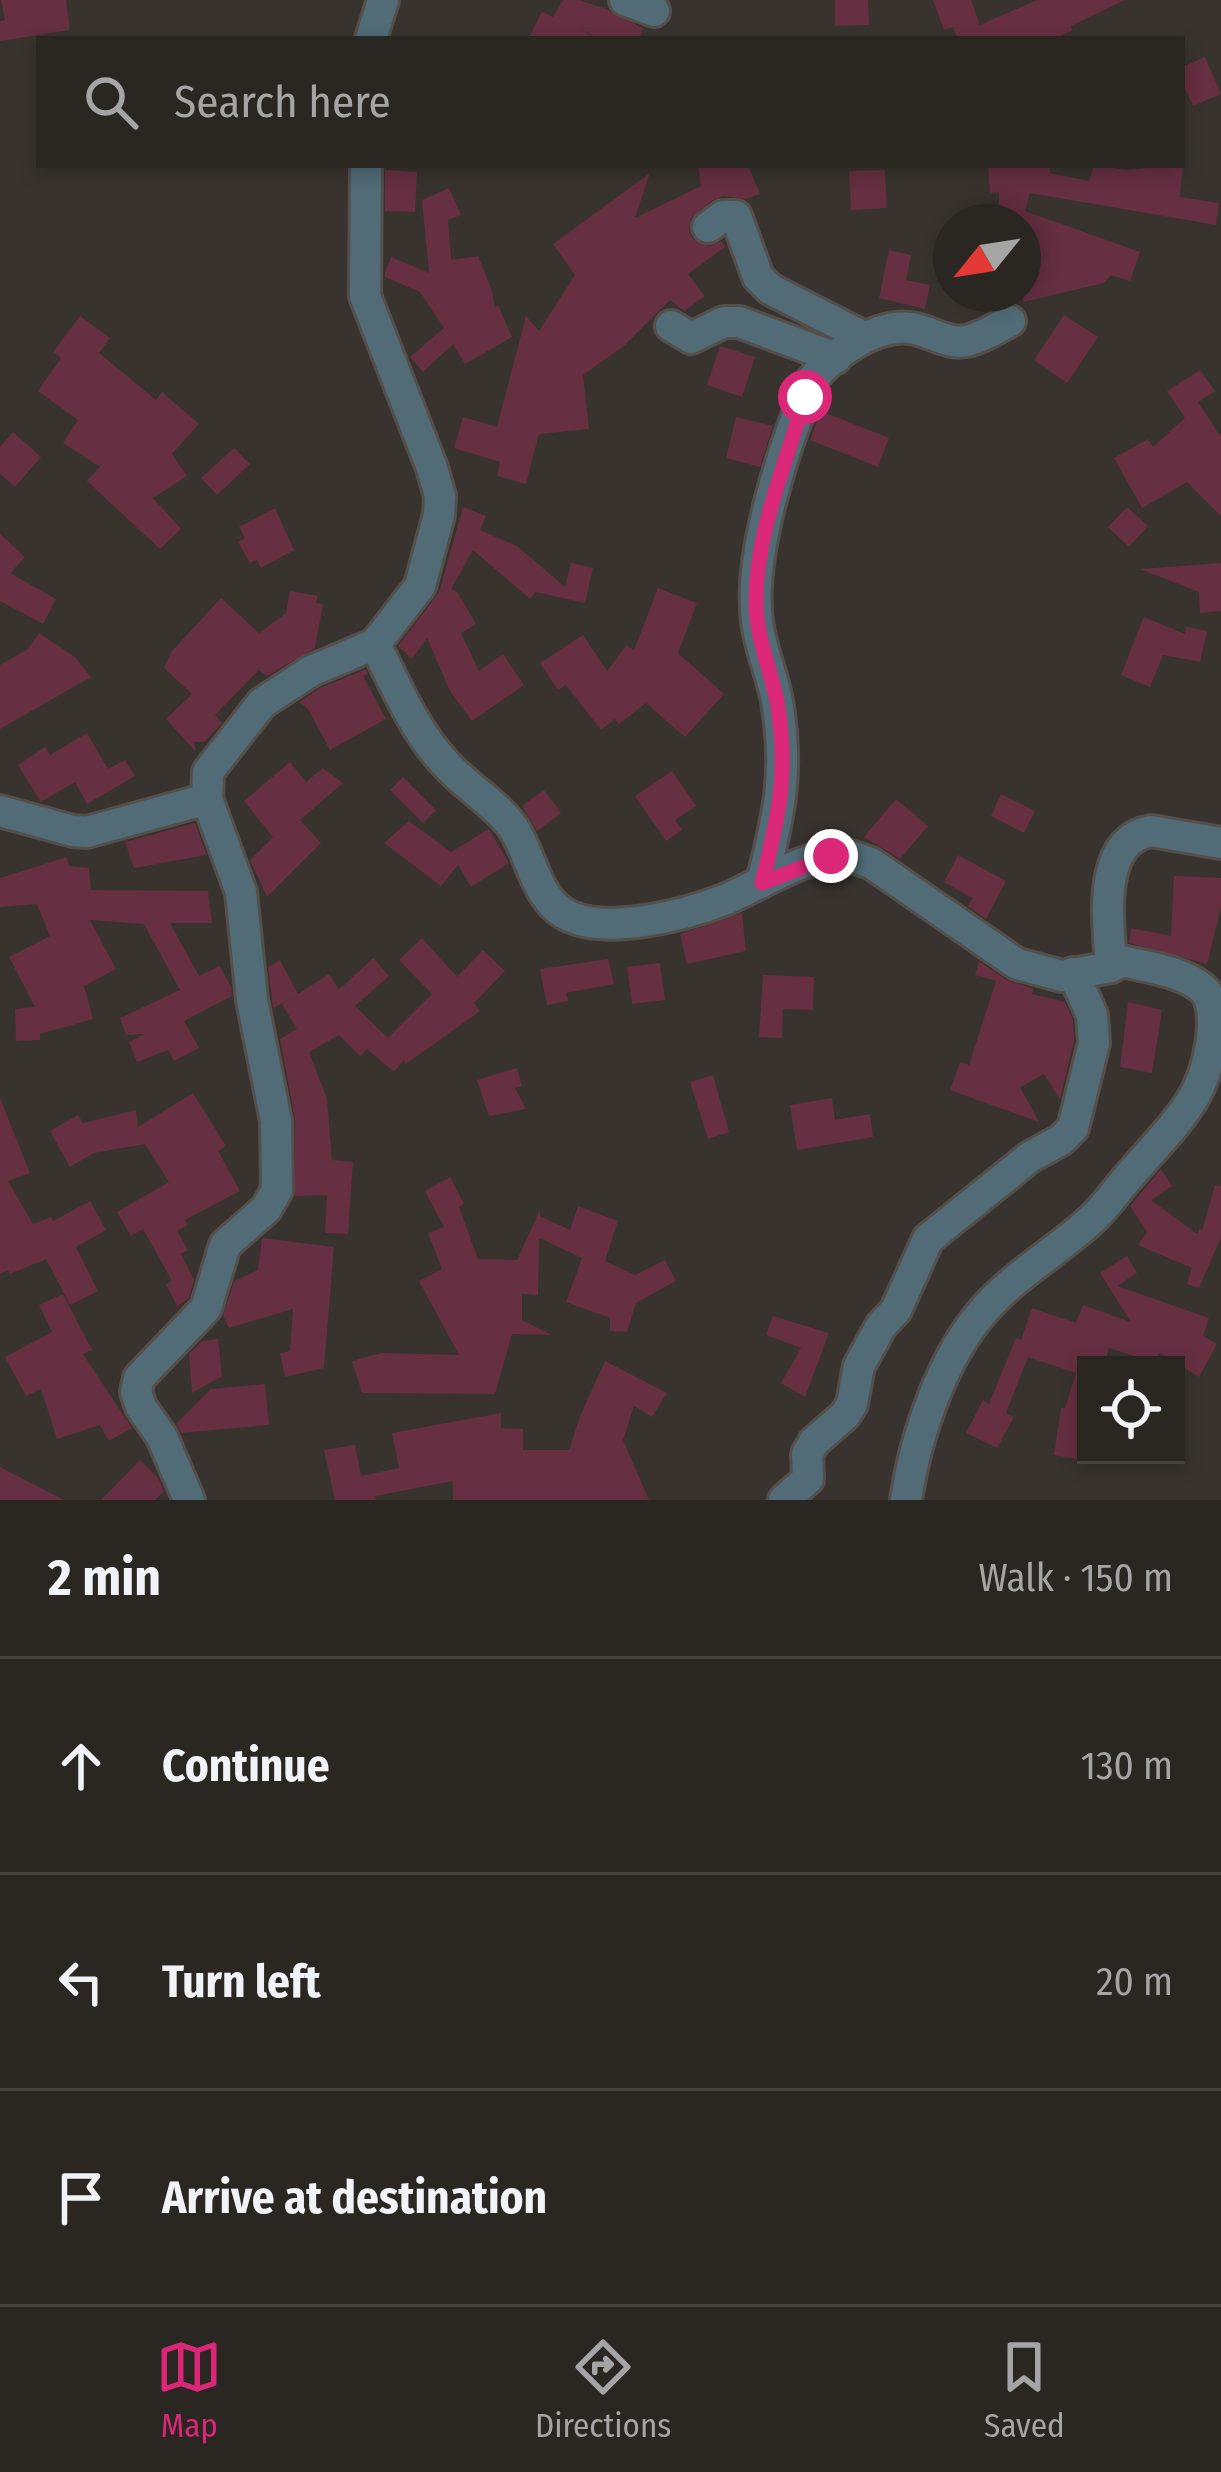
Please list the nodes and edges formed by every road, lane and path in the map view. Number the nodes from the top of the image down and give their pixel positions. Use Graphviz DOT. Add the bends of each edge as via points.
graph roads {
  1 [pos="383,0"];
  2 [pos="372,36"];
  3 [pos="366,168"];
  4 [pos="707,227"];
  5 [pos="1010,321"];
  6 [pos="671,326"];
  7 [pos="864,337"];
  8 [pos="836,358"];
  9 [pos="375,644"];
  10 [pos="208,799"];
  11 [pos="0,811"];
  12 [pos="1221,843"];
  13 [pos="762,883"];
  14 [pos="1111,967"];
  15 [pos="1073,973"];
  16 [pos="189,1500"];
  17 [pos="784,1500"];
  18 [pos="906,1500"];
  1 -- 2 [label="street"];
  3 -- 9 [label="street" via="365,296 440,496 427,571"];
  4 -- 7 [label="street" via="736,216 770,289"];
  5 -- 7 [label="street" via="969,341 911,328"];
  6 -- 8 [label="street" via="691,338 739,322"];
  7 -- 8 [label="street"];
  8 -- 13 [label="street" via="805,397 764,528 757,620 783,772"];
  9 -- 10 [label="street" via="311,671 262,704 212,765"];
  9 -- 13 [label="street" via="436,752 509,822 544,893 568,917 613,925 683,913"];
  10 -- 11 [label="street" via="88,832"];
  10 -- 16 [label="street" via="241,892 279,1156 274,1197 225,1245 210,1302 139,1378 141,1407"];
  12 -- 14 [label="street" via="1151,831 1121,849 1109,915"];
  13 -- 15 [label="street" via="845,855 871,863 1017,964"];
  14 -- 15 [label="street"];
  14 -- 18 [label="street" via="1122,961 1180,977 1216,1006 1195,1094 1095,1217 986,1308 963,1339 922,1425"];
  15 -- 17 [label="street" via="1092,1015 1094,1043 1073,1128 928,1239 859,1366 852,1404 814,1442 808,1479"];
}
